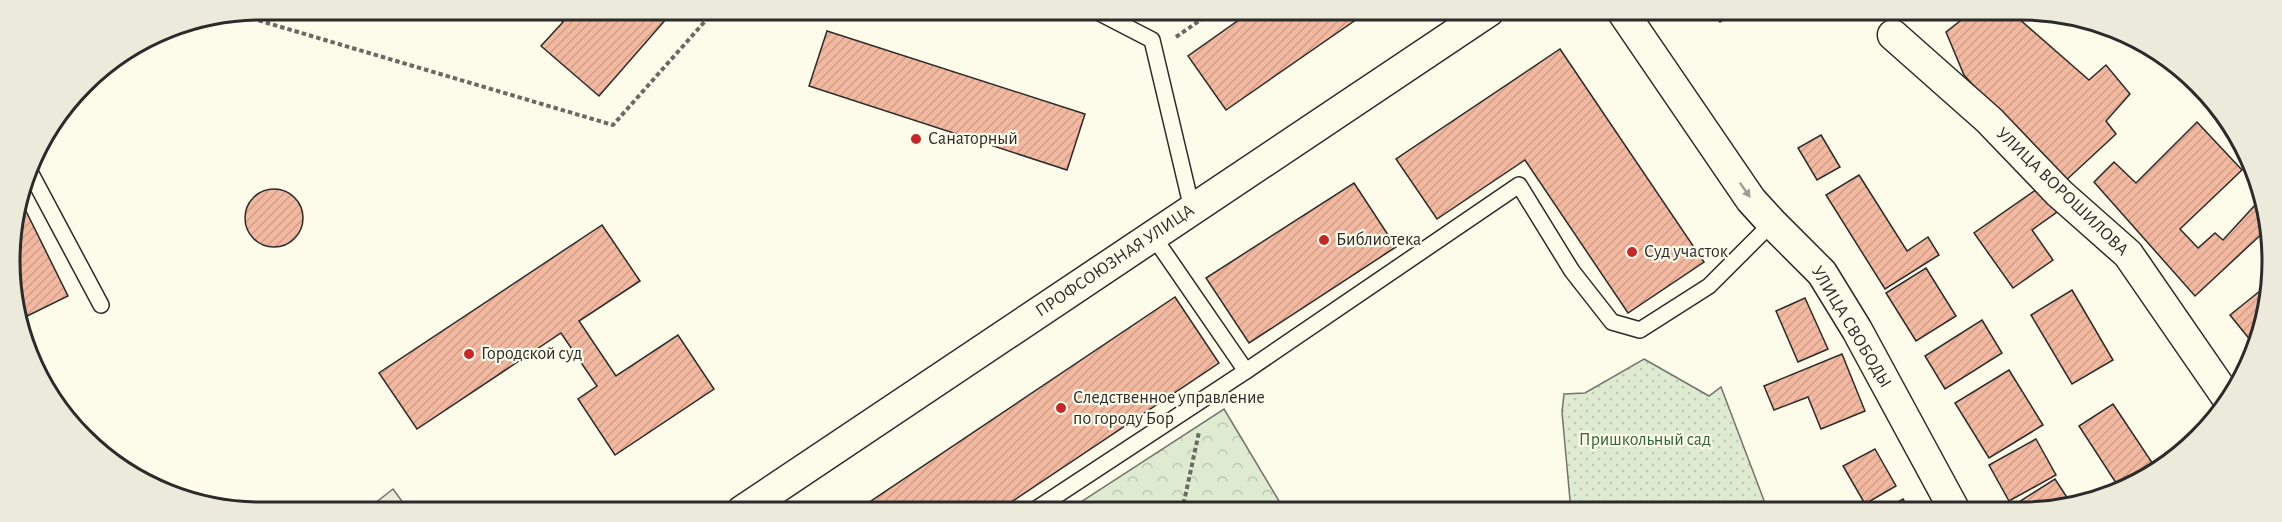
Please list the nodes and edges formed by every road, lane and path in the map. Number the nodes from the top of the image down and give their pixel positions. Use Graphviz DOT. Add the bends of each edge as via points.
graph roads {
  1 [pos="257,20"];
  2 [pos="705,20"];
  3 [pos="1113,20"];
  4 [pos="1201,20"];
  5 [pos="1474,20"];
  6 [pos="1628,20"];
  7 [pos="1893,35"];
  8 [pos="1155,52"];
  9 [pos="34,178"];
  10 [pos="1192,209"];
  11 [pos="1772,224"];
  12 [pos="1153,236"];
  13 [pos="101,305"];
  14 [pos="1246,371"];
  15 [pos="2224,393"];
  16 [pos="1206,397"];
  17 [pos="775,502"];
  18 [pos="1047,502"];
  19 [pos="1184,502"];
  20 [pos="1950,502"];
  1 -- 2 [label="path" via="613,125"];
  3 -- 8 [label="lane" via="1152,40"];
  4 -- 8 [label="path"];
  5 -- 10 [label="street, ПРОФСОЮЗНАЯ УЛИЦА"];
  6 -- 11 [label="street, УЛИЦА СВОБОДЫ, one-way" via="1751,200"];
  7 -- 15 [label="street, УЛИЦА ВОРОШИЛОВА" via="1989,120 2060,193 2128,254"];
  8 -- 10 [label="lane"];
  9 -- 13 [label="lane"];
  10 -- 12 [label="street, ПРОФСОЮЗНАЯ УЛИЦА"];
  11 -- 14 [label="lane" via="1709,286 1640,330 1612,322 1572,271 1519,185"];
  11 -- 20 [label="street, УЛИЦА СВОБОДЫ" via="1822,273"];
  12 -- 14 [label="lane"];
  12 -- 17 [label="street, ПРОФСОЮЗНАЯ УЛИЦА"];
  14 -- 16 [label="lane"];
  16 -- 18 [label="lane"];
  16 -- 19 [label="path"];
}
